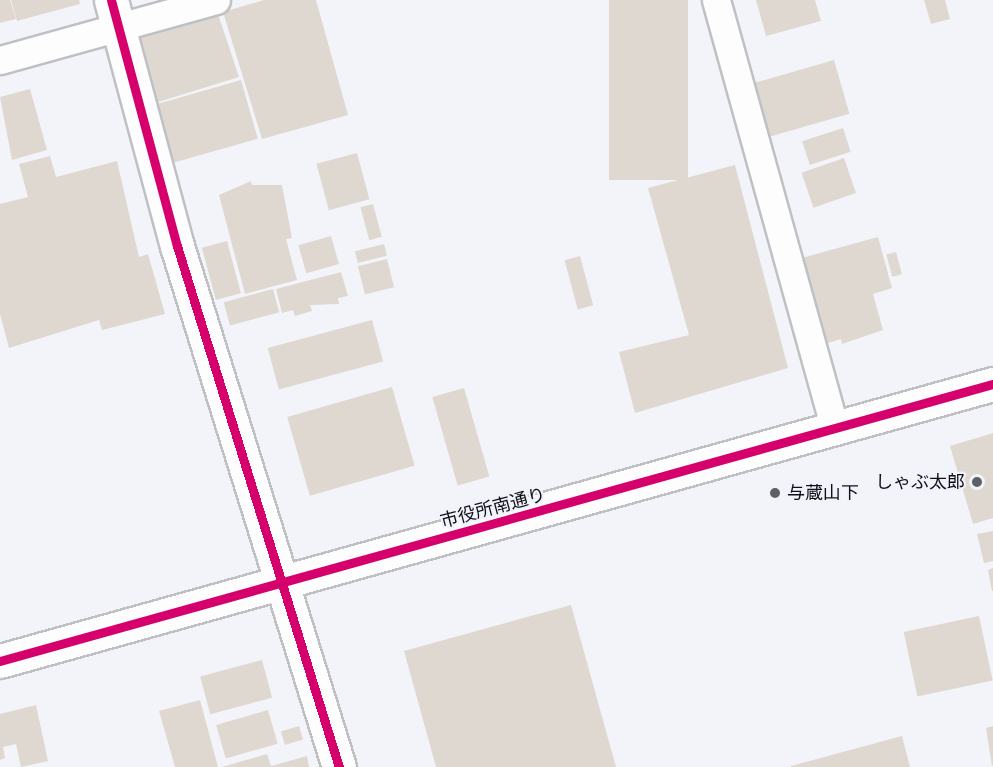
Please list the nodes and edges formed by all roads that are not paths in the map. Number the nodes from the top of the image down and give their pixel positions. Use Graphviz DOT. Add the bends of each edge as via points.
graph roads {
  1 [pos="216,0"];
  2 [pos="716,0"];
  3 [pos="114,14"];
  4 [pos="0,60"];
  5 [pos="993,384"];
  6 [pos="835,430"];
  7 [pos="284,583"];
  8 [pos="0,661"];
  9 [pos="339,767"];
  1 -- 3 [label="street"];
  2 -- 6 [label="street"];
  3 -- 4 [label="street"];
  3 -- 7 [label="street" via="177,246"];
  5 -- 6 [label="street, 市役所南通り"];
  6 -- 7 [label="street, 市役所南通り"];
  7 -- 8 [label="street, 市役所南通り"];
  7 -- 9 [label="street"];
}
